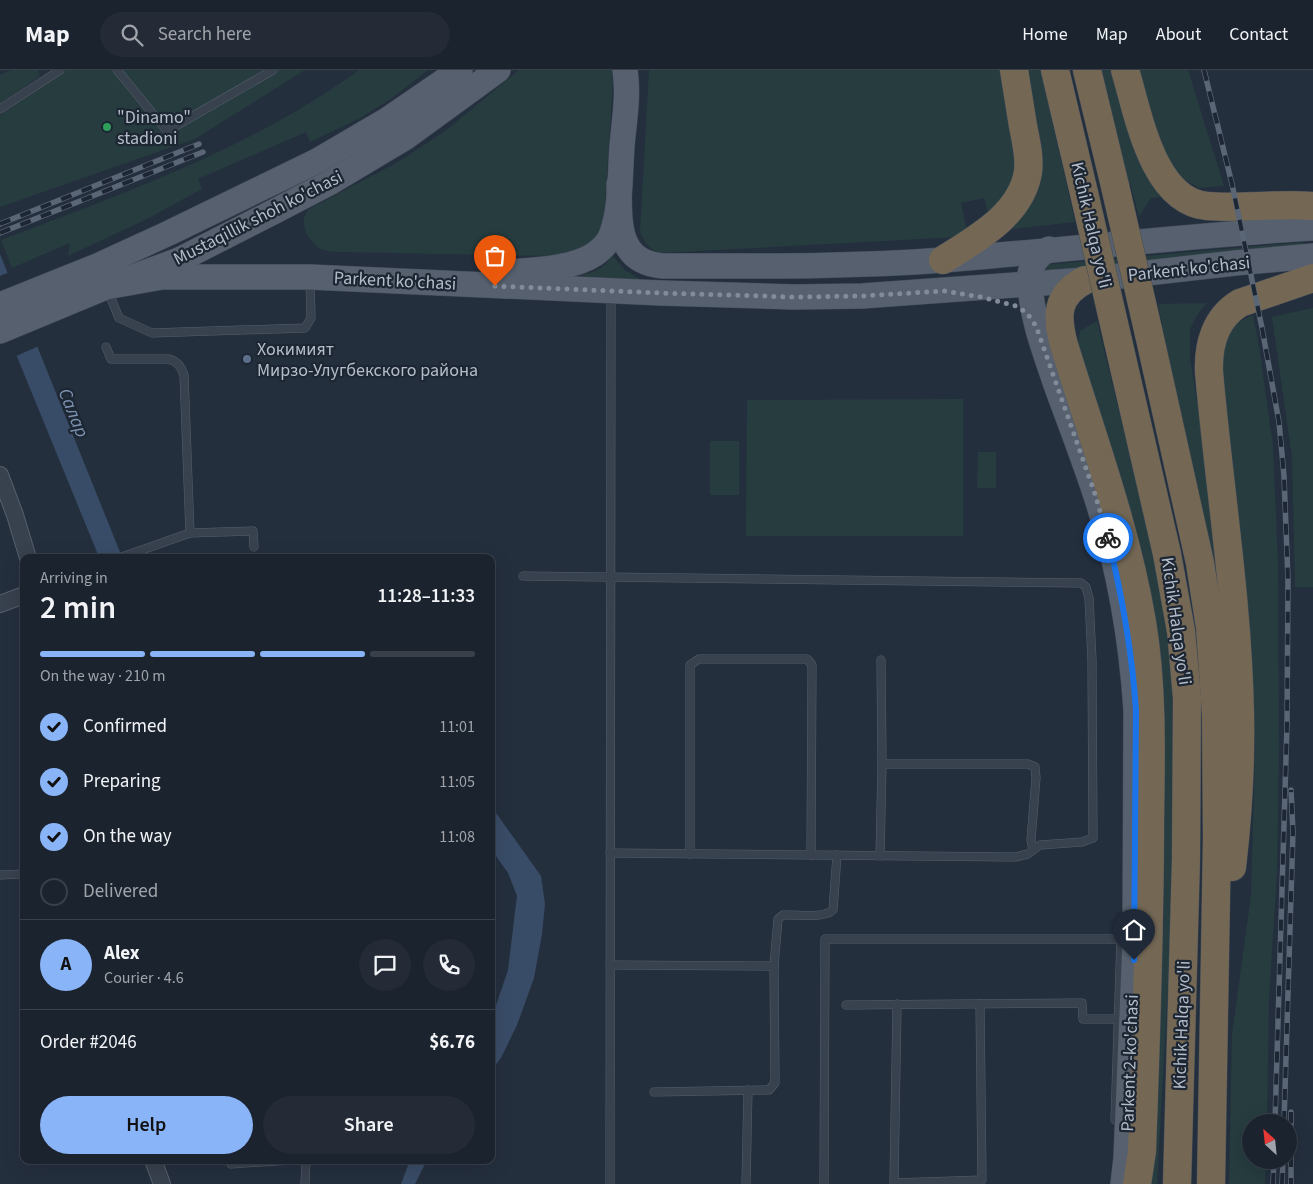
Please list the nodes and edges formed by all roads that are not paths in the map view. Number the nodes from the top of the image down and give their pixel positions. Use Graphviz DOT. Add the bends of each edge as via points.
graph roads {
  1 [pos="117,70"];
  2 [pos="273,70"];
  3 [pos="460,70"];
  4 [pos="498,70"];
  5 [pos="624,70"];
  6 [pos="631,70"];
  7 [pos="1014,70"];
  8 [pos="1055,70"];
  9 [pos="1087,70"];
  10 [pos="1125,70"];
  11 [pos="57,71"];
  12 [pos="626,96"];
  13 [pos="0,110"];
  14 [pos="619,184"];
  15 [pos="1313,206"];
  16 [pos="1313,228"];
  17 [pos="1049,249"];
  18 [pos="1313,256"];
  19 [pos="943,260"];
  20 [pos="310,277"];
  21 [pos="1313,278"];
  22 [pos="1085,280"];
  23 [pos="418,282"];
  24 [pos="1030,285"];
  25 [pos="106,287"];
  26 [pos="612,291"];
  27 [pos="944,291"];
  28 [pos="56,295"];
  29 [pos="0,304"];
  30 [pos="1036,326"];
  31 [pos="0,331"];
  32 [pos="106,347"];
  33 [pos="0,475"];
  34 [pos="190,534"];
  35 [pos="254,548"];
  36 [pos="27,554"];
  37 [pos="129,554"];
  38 [pos="523,576"];
  39 [pos="20,596"];
  40 [pos="0,604"];
  41 [pos="881,660"];
  42 [pos="882,764"];
  43 [pos="1033,850"];
  44 [pos="610,853"];
  45 [pos="690,854"];
  46 [pos="811,855"];
  47 [pos="837,856"];
  48 [pos="880,856"];
  49 [pos="20,874"];
  50 [pos="0,875"];
  51 [pos="610,965"];
  52 [pos="774,966"];
  53 [pos="846,1004"];
  54 [pos="897,1004"];
  55 [pos="980,1004"];
  56 [pos="1140,1019"];
  57 [pos="1214,1032"];
  58 [pos="748,1090"];
  59 [pos="654,1092"];
  60 [pos="1115,1125"];
  61 [pos="154,1164"];
  62 [pos="306,1164"];
  63 [pos="162,1184"];
  64 [pos="305,1184"];
  65 [pos="610,1184"];
  66 [pos="746,1184"];
  67 [pos="824,1184"];
  68 [pos="1123,1184"];
  69 [pos="1137,1184"];
  70 [pos="1177,1184"];
  71 [pos="1211,1184"];
  1 -- 2 [label="lane" via="166,131"];
  3 -- 28 [label="main road, Mustaqillik shoh ko'chasi" via="387,120 317,161 97,266"];
  4 -- 25 [label="main road, Mustaqillik shoh ko'chasi" via="406,137 329,183 179,260"];
  5 -- 12 [label="main road"];
  6 -- 12 [label="main road"];
  7 -- 19 [label="highway" via="1028,154 1025,182 1019,196 997,222"];
  8 -- 70 [label="highway, Kichik Halqa yo'li, bridge" via="1167,554 1180,631 1187,698"];
  9 -- 57 [label="highway, Kichik Halqa yo'li, bridge" via="1198,555 1210,628 1216,714"];
  10 -- 15 [label="highway" via="1153,159 1168,183 1184,197 1208,206"];
  11 -- 13 [label="lane"];
  12 -- 14 [label="main road"];
  14 -- 19 [label="main road, Parkent ko'chasi" via="620,222 627,246 644,262 663,266 802,266"];
  14 -- 23 [label="main road" via="611,235 602,249 589,258 557,266"];
  16 -- 17 [label="main road, Parkent ko'chasi"];
  17 -- 19 [label="main road, Parkent ko'chasi"];
  17 -- 24 [label="main road, Parkent 2-ko'chasi" via="1033,264"];
  18 -- 22 [label="main road, Parkent ko'chasi"];
  20 -- 23 [label="main road, Parkent ko'chasi"];
  20 -- 25 [label="main road, Parkent ko'chasi" via="162,277"];
  20 -- 25 [label="lane" via="311,318 305,328 152,333 119,318"];
  21 -- 57 [label="highway" via="1236,306 1218,325 1210,352 1210,379 1233,599 1240,723 1237,822"];
  22 -- 24 [label="main road, Parkent ko'chasi"];
  22 -- 56 [label="highway" via="1070,290 1063,300 1060,327 1124,541 1142,623 1148,669 1151,725 1150,938"];
  23 -- 26 [label="main road, Parkent ko'chasi"];
  24 -- 27 [label="main road, Parkent ko'chasi"];
  24 -- 30 [label="main road, Parkent 2-ko'chasi"];
  25 -- 28 [label="main road, Mustaqillik shoh ko'chasi"];
  26 -- 27 [label="main road, Parkent ko'chasi" via="820,297"];
  26 -- 44 [label="lane"];
  27 -- 30 [label="main road, Parkent 2-ko'chasi" via="1016,306 1027,313"];
  28 -- 29 [label="main road, Mustaqillik shoh ko'chasi"];
  28 -- 31 [label="main road, Mustaqillik shoh ko'chasi"];
  30 -- 56 [label="main road, Parkent 2-ko'chasi" via="1105,526 1129,635 1136,710 1135,931"];
  32 -- 34 [label="lane" via="111,359 168,359 175,360 183,369"];
  33 -- 36 [label="street"];
  34 -- 35 [label="lane" via="253,531"];
  34 -- 37 [label="lane"];
  38 -- 43 [label="lane" via="1081,583 1086,587 1089,598 1092,660 1093,838 1040,846"];
  39 -- 40 [label="street"];
  41 -- 42 [label="lane"];
  42 -- 43 [label="lane" via="1028,764 1035,767"];
  42 -- 48 [label="lane"];
  43 -- 48 [label="lane" via="1015,858"];
  44 -- 45 [label="lane"];
  44 -- 51 [label="lane"];
  45 -- 46 [label="lane"];
  45 -- 46 [label="lane" via="690,665 699,659 807,659 812,664"];
  46 -- 47 [label="lane"];
  47 -- 48 [label="lane"];
  47 -- 52 [label="lane" via="833,910 829,914 783,915 778,919"];
  49 -- 50 [label="lane"];
  51 -- 52 [label="lane"];
  51 -- 65 [label="lane"];
  52 -- 58 [label="lane" via="775,1083 769,1090"];
  53 -- 54 [label="lane"];
  54 -- 55 [label="lane"];
  54 -- 55 [label="lane" via="894,1183 982,1180"];
  55 -- 56 [label="lane" via="1082,1003 1083,1019"];
  56 -- 68 [label="main road, Parkent 2-ko'chasi"];
  56 -- 69 [label="highway" via="1142,1151"];
  57 -- 71 [label="highway, Kichik Halqa yo'li"];
  58 -- 59 [label="lane"];
  58 -- 66 [label="lane"];
  60 -- 67 [label="lane" via="1121,939 825,939"];
  61 -- 63 [label="street"];
  62 -- 64 [label="lane"];
}
